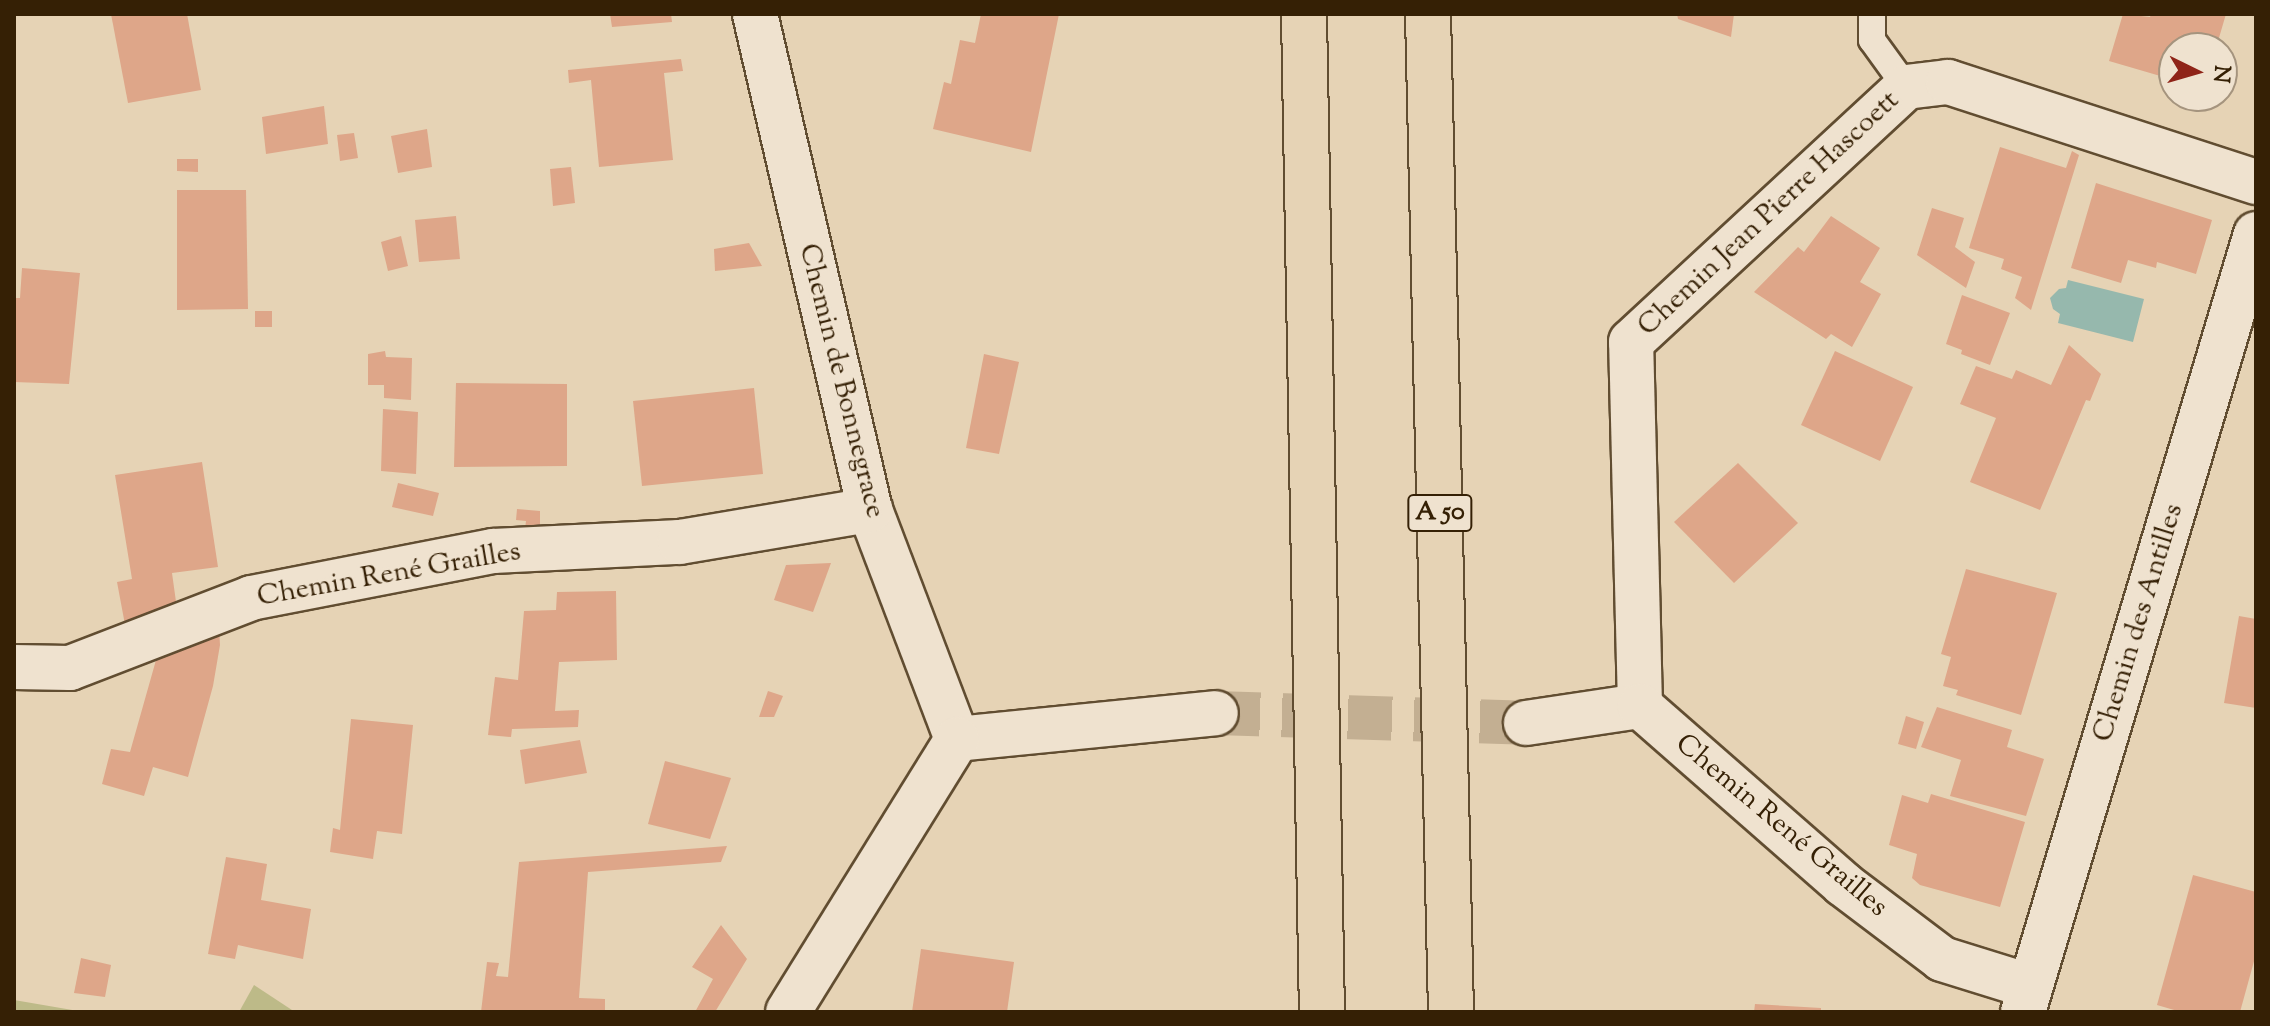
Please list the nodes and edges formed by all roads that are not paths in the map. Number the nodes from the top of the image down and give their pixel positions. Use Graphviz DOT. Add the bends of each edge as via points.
graph roads {
  1 [pos="755,14"];
  2 [pos="1304,14"];
  3 [pos="1428,14"];
  4 [pos="1872,14"];
  5 [pos="1906,87"];
  6 [pos="2256,182"];
  7 [pos="2256,234"];
  8 [pos="870,510"];
  9 [pos="14,667"];
  10 [pos="1640,706"];
  11 [pos="1216,713"];
  12 [pos="1526,723"];
  13 [pos="957,739"];
  14 [pos="2026,999"];
  15 [pos="788,1012"];
  16 [pos="1322,1012"];
  17 [pos="1451,1012"];
  1 -- 8 [label="street, Chemin de Bonnegrace"];
  2 -- 16 [label="highway"];
  3 -- 17 [label="highway, A 50"];
  4 -- 5 [label="lane" via="1872,40"];
  5 -- 6 [label="street, Chemin Jean Pierre Hascoett" via="1948,82"];
  5 -- 10 [label="street, Chemin Jean Pierre Hascoett" via="1631,342"];
  7 -- 14 [label="street, Chemin des Antilles"];
  8 -- 9 [label="street, Chemin René Grailles" via="680,542 493,551 251,598 70,668"];
  8 -- 13 [label="street, Chemin de Bonnegrace"];
  10 -- 12 [label="street"];
  10 -- 14 [label="street, Chemin René Grailles" via="1843,884 1942,959"];
  11 -- 13 [label="street"];
  13 -- 15 [label="street"];
}
